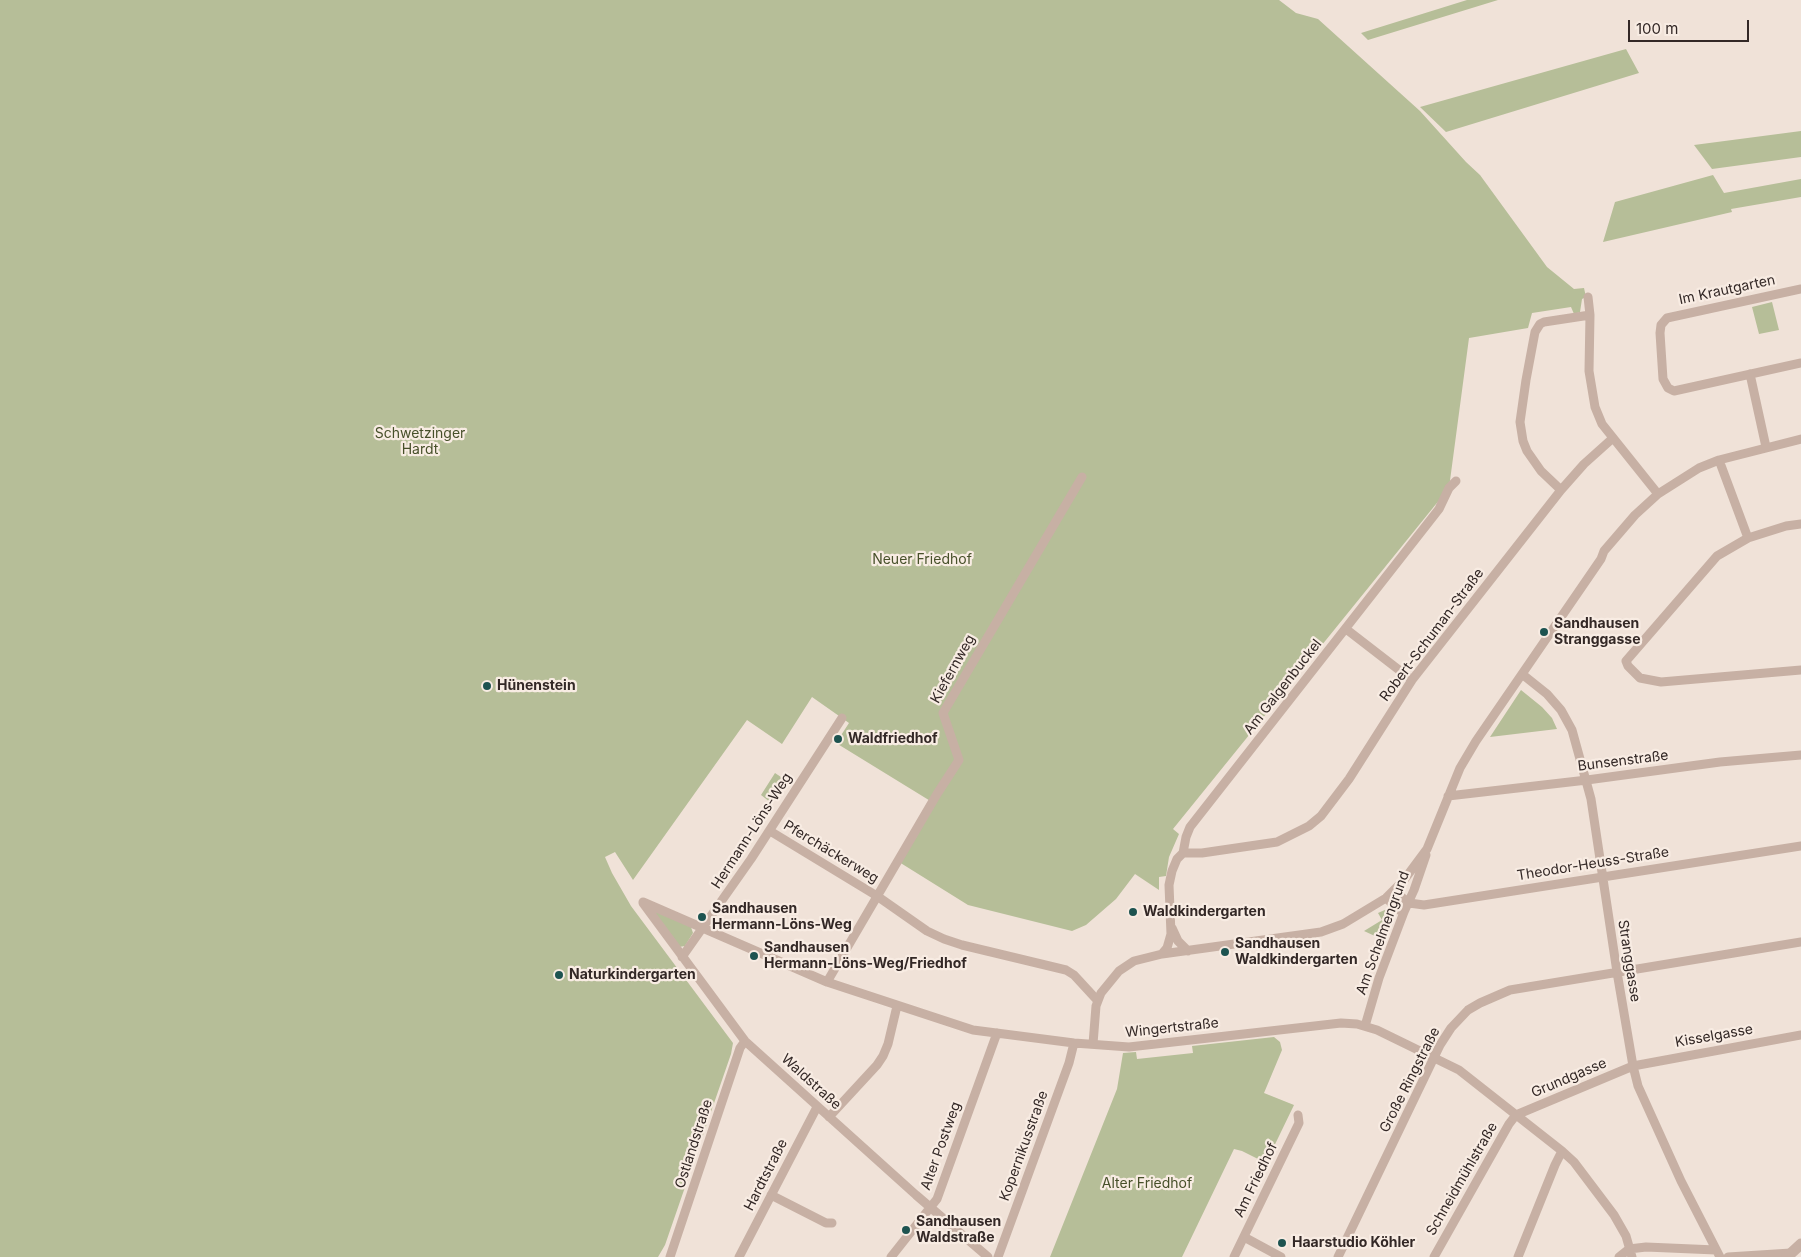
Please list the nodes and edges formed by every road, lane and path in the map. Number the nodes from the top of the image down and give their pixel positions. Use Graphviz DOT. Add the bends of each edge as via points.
graph roads {
  1 [pos="1801,289"];
  2 [pos="1588,297"];
  3 [pos="1590,315"];
  4 [pos="1801,363"];
  5 [pos="1750,374"];
  6 [pos="1613,438"];
  7 [pos="1801,439"];
  8 [pos="1766,447"];
  9 [pos="1719,460"];
  10 [pos="1082,478"];
  11 [pos="1456,481"];
  12 [pos="1561,490"];
  13 [pos="1658,494"];
  14 [pos="1801,526"];
  15 [pos="1748,538"];
  16 [pos="1346,629"];
  17 [pos="1801,670"];
  18 [pos="1522,674"];
  19 [pos="1412,680"];
  20 [pos="842,718"];
  21 [pos="1801,755"];
  22 [pos="1587,780"];
  23 [pos="1448,796"];
  24 [pos="770,831"];
  25 [pos="1801,846"];
  26 [pos="1428,849"];
  27 [pos="1183,853"];
  28 [pos="1602,877"];
  29 [pos="1394,891"];
  30 [pos="877,896"];
  31 [pos="1386,898"];
  32 [pos="643,902"];
  33 [pos="1409,903"];
  34 [pos="1404,912"];
  35 [pos="1172,925"];
  36 [pos="704,928"];
  37 [pos="1801,942"];
  38 [pos="1188,951"];
  39 [pos="1162,954"];
  40 [pos="682,957"];
  41 [pos="1617,972"];
  42 [pos="827,982"];
  43 [pos="1098,1000"];
  44 [pos="897,1006"];
  45 [pos="1364,1026"];
  46 [pos="997,1032"];
  47 [pos="1801,1035"];
  48 [pos="745,1041"];
  49 [pos="1074,1043"];
  50 [pos="1093,1044"];
  51 [pos="1434,1058"];
  52 [pos="1633,1066"];
  53 [pos="817,1107"];
  54 [pos="1298,1115"];
  55 [pos="1516,1115"];
  56 [pos="828,1117"];
  57 [pos="1562,1152"];
  58 [pos="771,1195"];
  59 [pos="931,1208"];
  60 [pos="832,1223"];
  61 [pos="1244,1237"];
  62 [pos="1801,1244"];
  63 [pos="1631,1253"];
  64 [pos="1718,1254"];
  65 [pos="1789,1255"];
  66 [pos="670,1257"];
  67 [pos="739,1257"];
  68 [pos="890,1257"];
  69 [pos="988,1257"];
  70 [pos="998,1257"];
  71 [pos="1234,1257"];
  72 [pos="1281,1257"];
  73 [pos="1338,1257"];
  74 [pos="1434,1257"];
  75 [pos="1518,1257"];
  76 [pos="1619,1257"];
  77 [pos="1728,1257"];
  1 -- 5 [label="street, Im Krautgarten" via="1663,320 1660,333 1663,378 1668,388 1682,390"];
  2 -- 3 [label="street"];
  3 -- 6 [label="street" via="1590,384 1594,407"];
  3 -- 12 [label="street" via="1540,324 1535,332 1526,380 1520,422 1523,441 1541,471"];
  4 -- 5 [label="street, Im Krautgarten"];
  5 -- 8 [label="street"];
  6 -- 12 [label="street, Robert-Schuman-Straße"];
  6 -- 13 [label="street"];
  7 -- 8 [label="street, Am Schelmengrund"];
  8 -- 9 [label="street, Am Schelmengrund"];
  9 -- 13 [label="street, Am Schelmengrund" via="1699,468"];
  9 -- 15 [label="street"];
  10 -- 30 [label="street, Kiefernweg" via="943,713 959,760"];
  11 -- 16 [label="street, Am Galgenbuckel" via="1439,509"];
  12 -- 19 [label="street, Robert-Schuman-Straße"];
  13 -- 18 [label="street, Am Schelmengrund" via="1634,515 1604,551"];
  14 -- 15 [label="street" via="1786,526"];
  15 -- 17 [label="street" via="1717,556 1626,661 1628,666 1640,678 1660,682"];
  16 -- 19 [label="street"];
  16 -- 27 [label="street, Am Galgenbuckel" via="1190,826"];
  18 -- 22 [label="street, Stranggasse" via="1562,710 1572,730"];
  18 -- 23 [label="street, Am Schelmengrund" via="1472,748"];
  19 -- 27 [label="street, Robert-Schuman-Straße" via="1335,798 1309,826 1277,842"];
  20 -- 24 [label="street, Hermann-Löns-Weg"];
  21 -- 22 [label="street, Bunsenstraße"];
  22 -- 23 [label="street, Bunsenstraße"];
  22 -- 28 [label="street, Stranggasse"];
  23 -- 26 [label="street, Am Schelmengrund"];
  24 -- 30 [label="street, Pferchäckerweg"];
  24 -- 36 [label="street, Hermann-Löns-Weg"];
  25 -- 28 [label="street, Theodor-Heuss-Straße"];
  26 -- 29 [label="street"];
  26 -- 33 [label="street, Am Schelmengrund"];
  27 -- 35 [label="street, Am Galgenbuckel" via="1177,859 1169,885"];
  28 -- 33 [label="street, Theodor-Heuss-Straße" via="1424,905"];
  28 -- 41 [label="street, Stranggasse"];
  29 -- 31 [label="street"];
  29 -- 33 [label="street"];
  30 -- 42 [label="street, Kiefernweg"];
  30 -- 43 [label="street, Pferchäckerweg" via="944,939 1066,970"];
  31 -- 34 [label="street"];
  31 -- 38 [label="street" via="1343,924 1321,932"];
  32 -- 36 [label="street, Wingertstraße"];
  32 -- 40 [label="street, Waldstraße"];
  33 -- 34 [label="street, Am Schelmengrund"];
  34 -- 45 [label="street, Am Schelmengrund" via="1378,978"];
  35 -- 38 [label="street, Am Galgenbuckel" via="1178,941"];
  35 -- 39 [label="street, Am Galgenbuckel" via="1169,942"];
  36 -- 40 [label="street, Hermann-Löns-Weg"];
  36 -- 42 [label="street, Wingertstraße"];
  37 -- 41 [label="street, Große Ringstraße"];
  38 -- 39 [label="street"];
  39 -- 43 [label="street" via="1127,965 1112,978"];
  40 -- 48 [label="street, Waldstraße"];
  41 -- 51 [label="street, Große Ringstraße" via="1510,990 1480,1003 1451,1028"];
  41 -- 52 [label="street, Stranggasse"];
  42 -- 44 [label="street, Wingertstraße"];
  43 -- 50 [label="street"];
  44 -- 46 [label="street, Wingertstraße" via="973,1030"];
  44 -- 56 [label="street" via="888,1044 877,1065"];
  45 -- 50 [label="street, Wingertstraße" via="1351,1023 1325,1025 1129,1047"];
  45 -- 51 [label="street, Wingertstraße"];
  46 -- 49 [label="street, Wingertstraße"];
  46 -- 59 [label="street, Alter Postweg"];
  47 -- 52 [label="street, Kisselgasse"];
  48 -- 53 [label="street, Waldstraße"];
  48 -- 66 [label="street, Ostlandstraße"];
  49 -- 50 [label="street, Wingertstraße"];
  49 -- 70 [label="street, Kopernikusstraße" via="1070,1063"];
  51 -- 55 [label="street, Wingertstraße" via="1459,1070"];
  51 -- 73 [label="street, Große Ringstraße"];
  52 -- 55 [label="street, Grundgasse"];
  52 -- 64 [label="street, Stranggasse" via="1638,1086"];
  53 -- 56 [label="street, Waldstraße"];
  53 -- 58 [label="street, Hardtstraße"];
  54 -- 61 [label="street, Am Friedhof" via="1299,1123"];
  55 -- 57 [label="street, Wingertstraße"];
  55 -- 74 [label="street, Schneidmühlstraße"];
  56 -- 59 [label="street, Waldstraße"];
  57 -- 63 [label="street, Wingertstraße" via="1604,1200 1626,1236"];
  57 -- 75 [label="street"];
  58 -- 60 [label="street" via="826,1223"];
  58 -- 67 [label="street, Hardtstraße"];
  59 -- 68 [label="street, Alter Postweg"];
  59 -- 69 [label="street, Waldstraße"];
  61 -- 71 [label="street, Am Friedhof"];
  61 -- 72 [label="street"];
  62 -- 65 [label="street"];
  63 -- 64 [label="street" via="1646,1247"];
  63 -- 76 [label="street"];
  65 -- 77 [label="street"];
}
